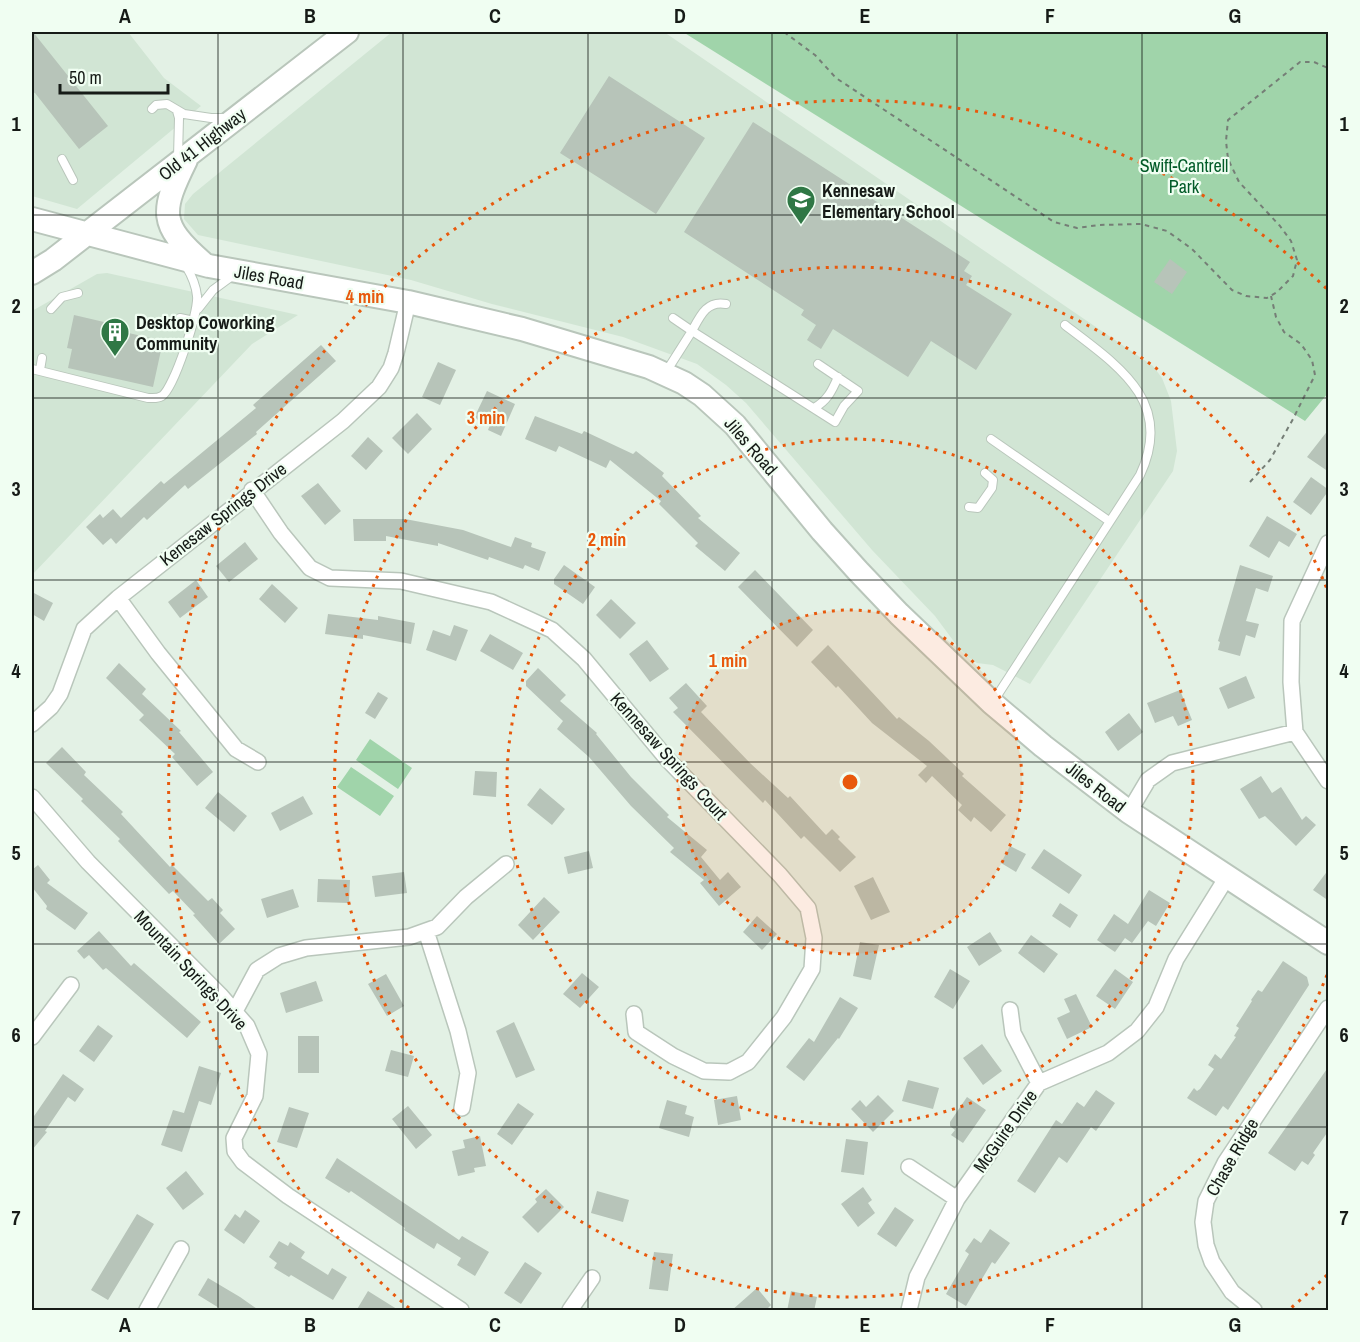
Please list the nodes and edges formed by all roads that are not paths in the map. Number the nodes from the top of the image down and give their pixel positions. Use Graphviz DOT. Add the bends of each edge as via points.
graph roads {
  1 [pos="347,32"];
  2 [pos="152,108"];
  3 [pos="177,111"];
  4 [pos="236,118"];
  5 [pos="184,158"];
  6 [pos="62,159"];
  7 [pos="73,180"];
  8 [pos="32,219"];
  9 [pos="86,234"];
  10 [pos="182,259"];
  11 [pos="206,266"];
  12 [pos="239,272"];
  13 [pos="32,273"];
  14 [pos="78,293"];
  15 [pos="408,302"];
  16 [pos="726,304"];
  17 [pos="51,309"];
  18 [pos="197,311"];
  19 [pos="180,318"];
  20 [pos="673,318"];
  21 [pos="194,321"];
  22 [pos="1065,325"];
  23 [pos="692,331"];
  24 [pos="42,358"];
  25 [pos="818,364"];
  26 [pos="36,369"];
  27 [pos="666,374"];
  28 [pos="838,377"];
  29 [pos="814,408"];
  30 [pos="990,439"];
  31 [pos="985,473"];
  32 [pos="252,490"];
  33 [pos="969,507"];
  34 [pos="1109,521"];
  35 [pos="1329,543"];
  36 [pos="118,598"];
  37 [pos="992,703"];
  38 [pos="32,724"];
  39 [pos="1295,732"];
  40 [pos="258,762"];
  41 [pos="1329,781"];
  42 [pos="32,797"];
  43 [pos="1129,812"];
  44 [pos="506,864"];
  45 [pos="1227,877"];
  46 [pos="426,931"];
  47 [pos="1329,943"];
  48 [pos="71,985"];
  49 [pos="1329,1008"];
  50 [pos="1010,1010"];
  51 [pos="234,1014"];
  52 [pos="634,1014"];
  53 [pos="32,1037"];
  54 [pos="1039,1083"];
  55 [pos="462,1108"];
  56 [pos="909,1167"];
  57 [pos="957,1199"];
  58 [pos="181,1249"];
  59 [pos="592,1278"];
  60 [pos="147,1311"];
  61 [pos="461,1311"];
  62 [pos="570,1311"];
  63 [pos="909,1311"];
  64 [pos="1254,1311"];
  1 -- 4 [label="street, Old 41 Highway"];
  2 -- 3 [label="lane" via="167,105"];
  3 -- 4 [label="lane" via="210,118"];
  3 -- 5 [label="lane"];
  4 -- 5 [label="street, Old 41 Highway"];
  5 -- 9 [label="street, Old 41 Highway"];
  5 -- 11 [label="street" via="173,187 168,219 178,240"];
  6 -- 7 [label="lane"];
  8 -- 9 [label="street, Jiles Road"];
  9 -- 10 [label="street, Jiles Road"];
  9 -- 13 [label="street, Old 41 Highway"];
  10 -- 11 [label="street, Jiles Road"];
  10 -- 18 [label="lane" via="195,282"];
  11 -- 12 [label="street, Jiles Road"];
  12 -- 15 [label="street, Jiles Road"];
  12 -- 18 [label="lane" via="213,290"];
  14 -- 17 [label="lane" via="62,297"];
  15 -- 27 [label="street, Jiles Road" via="522,329"];
  15 -- 32 [label="street, Kenesaw Springs Drive" via="391,368 379,387 343,421"];
  16 -- 23 [label="lane" via="709,306"];
  18 -- 21 [label="lane"];
  19 -- 21 [label="lane"];
  20 -- 23 [label="lane"];
  21 -- 26 [label="lane" via="168,389 157,399 116,392"];
  22 -- 34 [label="lane" via="1122,370 1139,392 1150,418 1147,461"];
  23 -- 27 [label="lane"];
  23 -- 29 [label="lane"];
  24 -- 26 [label="lane"];
  25 -- 28 [label="lane"];
  27 -- 37 [label="street, Jiles Road" via="702,395 735,425 858,571"];
  28 -- 29 [label="lane" via="830,395"];
  28 -- 29 [label="lane" via="858,391 835,422"];
  30 -- 34 [label="lane"];
  31 -- 33 [label="lane" via="993,480 992,488 978,508"];
  32 -- 36 [label="street, Kenesaw Springs Drive"];
  32 -- 52 [label="street, Kennesaw Springs Court" via="310,568 330,579 401,581 491,602 552,630 584,659 668,760 808,908 814,938 812,969 784,1017 748,1062 729,1072 704,1071 636,1032"];
  34 -- 37 [label="lane"];
  35 -- 39 [label="street" via="1292,621"];
  36 -- 38 [label="street, Kenesaw Springs Drive" via="84,628 60,694"];
  36 -- 40 [label="street" via="236,749"];
  37 -- 43 [label="street, Jiles Road"];
  39 -- 41 [label="street"];
  39 -- 43 [label="street" via="1172,763 1148,780"];
  42 -- 51 [label="street, Mountain Springs Drive" via="88,862 220,995"];
  43 -- 45 [label="street, Jiles Road"];
  44 -- 46 [label="street" via="437,927"];
  45 -- 47 [label="street, Jiles Road"];
  45 -- 54 [label="street, McGuire Drive" via="1176,959 1156,1007 1137,1031 1108,1053"];
  46 -- 51 [label="street" via="409,937 306,948 279,956 257,970"];
  46 -- 55 [label="street" via="468,1073"];
  48 -- 53 [label="street"];
  49 -- 64 [label="street, Chase Ridge" via="1225,1163 1206,1201 1203,1221 1212,1262 1232,1292"];
  50 -- 54 [label="street" via="1013,1034"];
  51 -- 61 [label="street, Mountain Springs Drive" via="247,1026 259,1054 255,1096 234,1138 235,1151 243,1162"];
  54 -- 57 [label="street, McGuire Drive"];
  56 -- 57 [label="street"];
  57 -- 63 [label="street, McGuire Drive" via="917,1277"];
  58 -- 60 [label="street"];
  59 -- 62 [label="street"];
}
